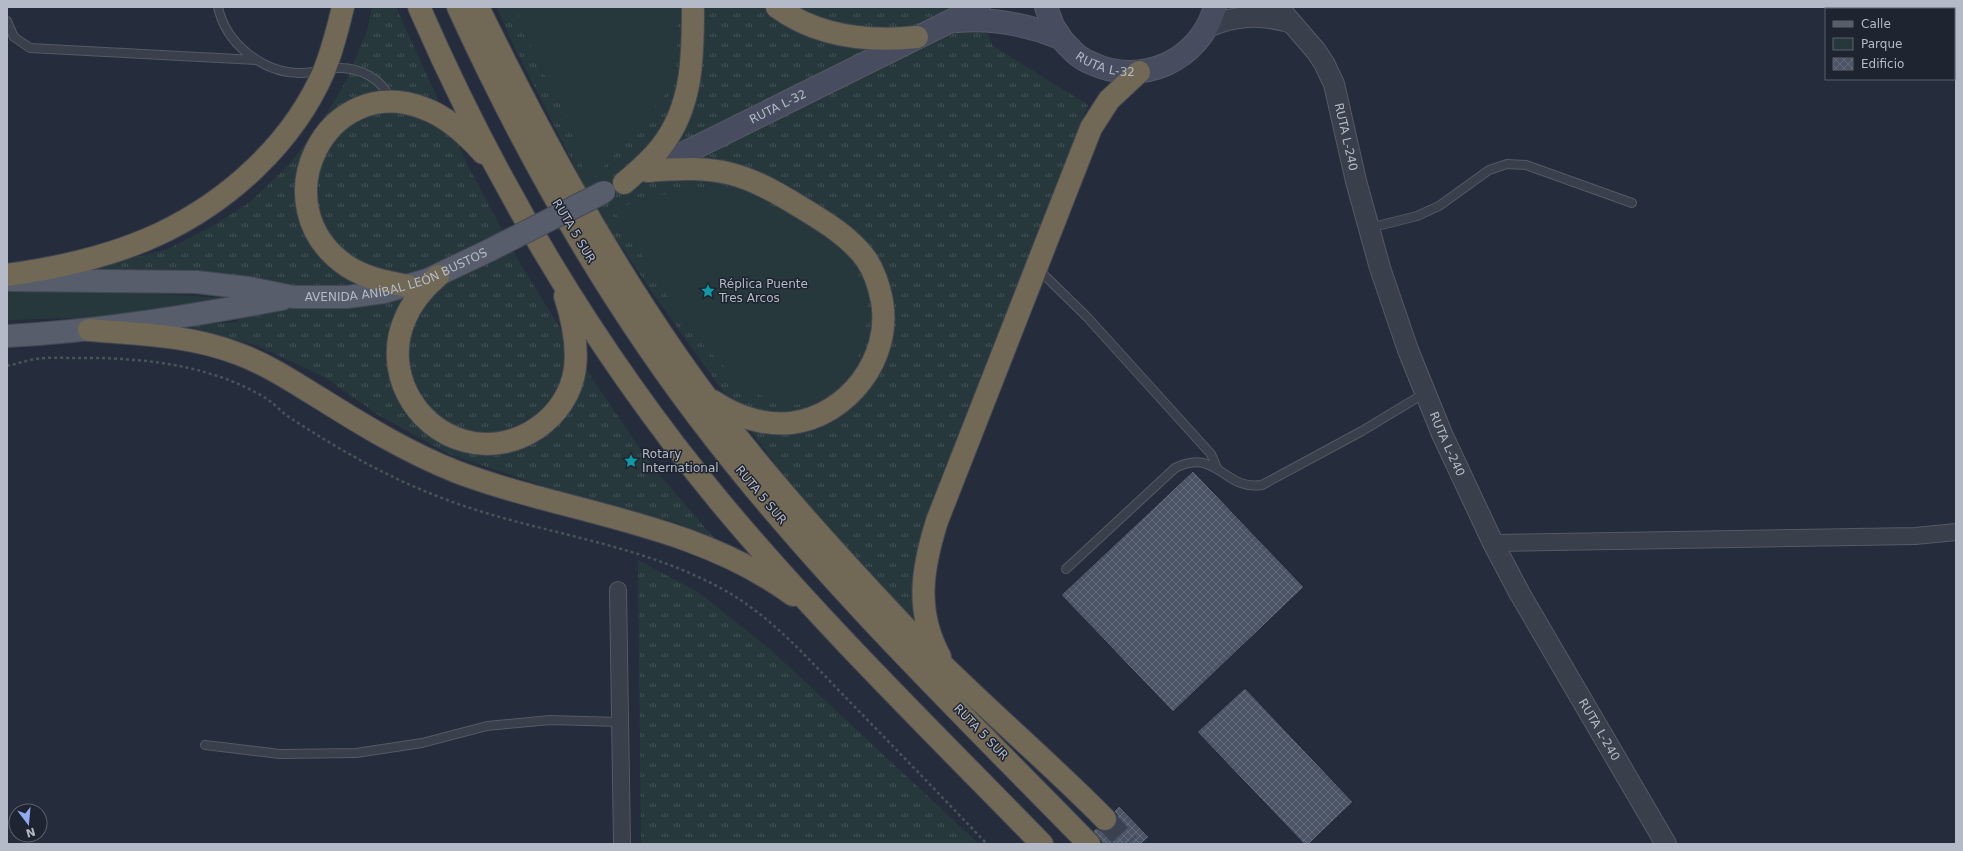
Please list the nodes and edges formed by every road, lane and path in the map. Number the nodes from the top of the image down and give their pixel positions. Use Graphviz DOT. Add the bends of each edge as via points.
graph roads {
  1 [pos="218,7"];
  2 [pos="343,7"];
  3 [pos="419,7"];
  4 [pos="458,7"];
  5 [pos="693,7"];
  6 [pos="777,7"];
  7 [pos="979,7"];
  8 [pos="1046,7"];
  9 [pos="481,10"];
  10 [pos="1284,14"];
  11 [pos="1211,17"];
  12 [pos="7,21"];
  13 [pos="951,22"];
  14 [pos="917,37"];
  15 [pos="1061,38"];
  16 [pos="257,60"];
  17 [pos="324,71"];
  18 [pos="1139,72"];
  19 [pos="392,101"];
  20 [pos="498,168"];
  21 [pos="648,171"];
  22 [pos="624,183"];
  23 [pos="604,192"];
  24 [pos="1632,203"];
  25 [pos="1369,228"];
  26 [pos="1036,267"];
  27 [pos="7,275"];
  28 [pos="438,276"];
  29 [pos="559,276"];
  30 [pos="7,280"];
  31 [pos="408,286"];
  32 [pos="293,297"];
  33 [pos="89,330"];
  34 [pos="7,336"];
  35 [pos="7,366"];
  36 [pos="1424,393"];
  37 [pos="707,397"];
  38 [pos="1217,468"];
  39 [pos="1956,532"];
  40 [pos="1493,543"];
  41 [pos="1066,568"];
  42 [pos="618,590"];
  43 [pos="824,618"];
  44 [pos="945,667"];
  45 [pos="620,722"];
  46 [pos="205,744"];
  47 [pos="1105,819"];
  48 [pos="622,844"];
  49 [pos="987,844"];
  50 [pos="1042,844"];
  51 [pos="1089,844"];
  52 [pos="1666,844"];
  1 -- 16 [label="lane" via="232,38"];
  2 -- 17 [label="highway"];
  3 -- 20 [label="highway" via="465,106"];
  4 -- 51 [label="highway, RUTA 5 SUR" via="530,153 571,227 642,340 694,412 758,492 830,574"];
  5 -- 22 [label="highway" via="691,70 682,111 663,145"];
  6 -- 14 [label="highway" via="801,22 838,34 882,39"];
  7 -- 13 [label="main road, RUTA L-32"];
  8 -- 15 [label="main road"];
  9 -- 37 [label="highway" via="522,97 591,223 652,321"];
  10 -- 11 [label="street, RUTA L-240" via="1221,21"];
  10 -- 25 [label="street, RUTA L-240" via="1316,51 1334,84"];
  11 -- 18 [label="main road, RUTA L-32" via="1190,49 1179,58 1160,67"];
  12 -- 16 [label="lane" via="14,37 30,48"];
  13 -- 14 [label="main road, RUTA L-32"];
  13 -- 15 [label="main road, RUTA L-32" via="1000,21"];
  14 -- 21 [label="main road, RUTA L-32"];
  15 -- 18 [label="main road, RUTA L-32" via="1090,63 1114,71"];
  16 -- 17 [label="lane" via="288,72"];
  17 -- 19 [label="lane" via="360,71 380,83"];
  17 -- 27 [label="highway" via="303,108 275,147 248,174 211,204 170,228 128,246 71,263"];
  18 -- 26 [label="highway" via="1109,100 1091,128"];
  19 -- 20 [label="highway" via="423,108 442,117"];
  19 -- 31 [label="highway" via="361,108 334,125 310,162 306,191 312,221 320,238 333,254 358,272 375,279"];
  20 -- 29 [label="highway"];
  21 -- 22 [label="main road, RUTA L-32"];
  21 -- 37 [label="highway" via="713,169 763,185 820,220 861,252 871,267 881,294 883,330 873,364 854,390 829,410 800,421 773,423 743,416"];
  22 -- 23 [label="main road, RUTA L-32"];
  23 -- 28 [label="main road, AVENIDA ANÍBAL LEÓN BUSTOS, bridge"];
  24 -- 25 [label="lane" via="1526,164 1507,164 1489,170 1439,206 1416,216"];
  25 -- 36 [label="street, RUTA L-240"];
  26 -- 38 [label="lane" via="1087,317 1206,448"];
  26 -- 44 [label="highway" via="939,514 926,557 923,582 926,619"];
  28 -- 29 [label="highway" via="411,306 402,328 398,357 401,379 409,398 429,422 456,438 486,444 506,442 534,430 557,410 570,386 575,368 574,335"];
  28 -- 31 [label="main road, AVENIDA ANÍBAL LEÓN BUSTOS"];
  29 -- 43 [label="highway" via="623,372 684,456 749,536"];
  30 -- 32 [label="main road, AVENIDA ANÍBAL LEÓN BUSTOS" via="196,282 249,288"];
  31 -- 32 [label="main road, AVENIDA ANÍBAL LEÓN BUSTOS" via="360,296"];
  32 -- 33 [label="main road, AVENIDA ANÍBAL LEÓN BUSTOS" via="222,311"];
  33 -- 34 [label="main road, AVENIDA ANÍBAL LEÓN BUSTOS"];
  33 -- 43 [label="highway" via="170,336 235,352 273,370 411,452 485,481 686,539 749,568 788,591"];
  35 -- 49 [label="path" via="35,359 108,357 140,359 218,376 267,399 289,418 350,456 414,487 488,514 648,557 704,580 730,594 777,628"];
  36 -- 38 [label="lane" via="1362,431 1262,485 1237,483"];
  36 -- 40 [label="street, RUTA L-240"];
  37 -- 44 [label="highway" via="799,511"];
  38 -- 41 [label="lane" via="1196,462 1175,468"];
  39 -- 40 [label="street" via="1915,536"];
  40 -- 52 [label="street, RUTA L-240" via="1558,661"];
  42 -- 45 [label="street"];
  43 -- 50 [label="highway"];
  44 -- 47 [label="highway"];
  45 -- 46 [label="lane" via="550,720 487,726 422,743 356,753 280,754 242,751"];
  45 -- 48 [label="street"];
}
